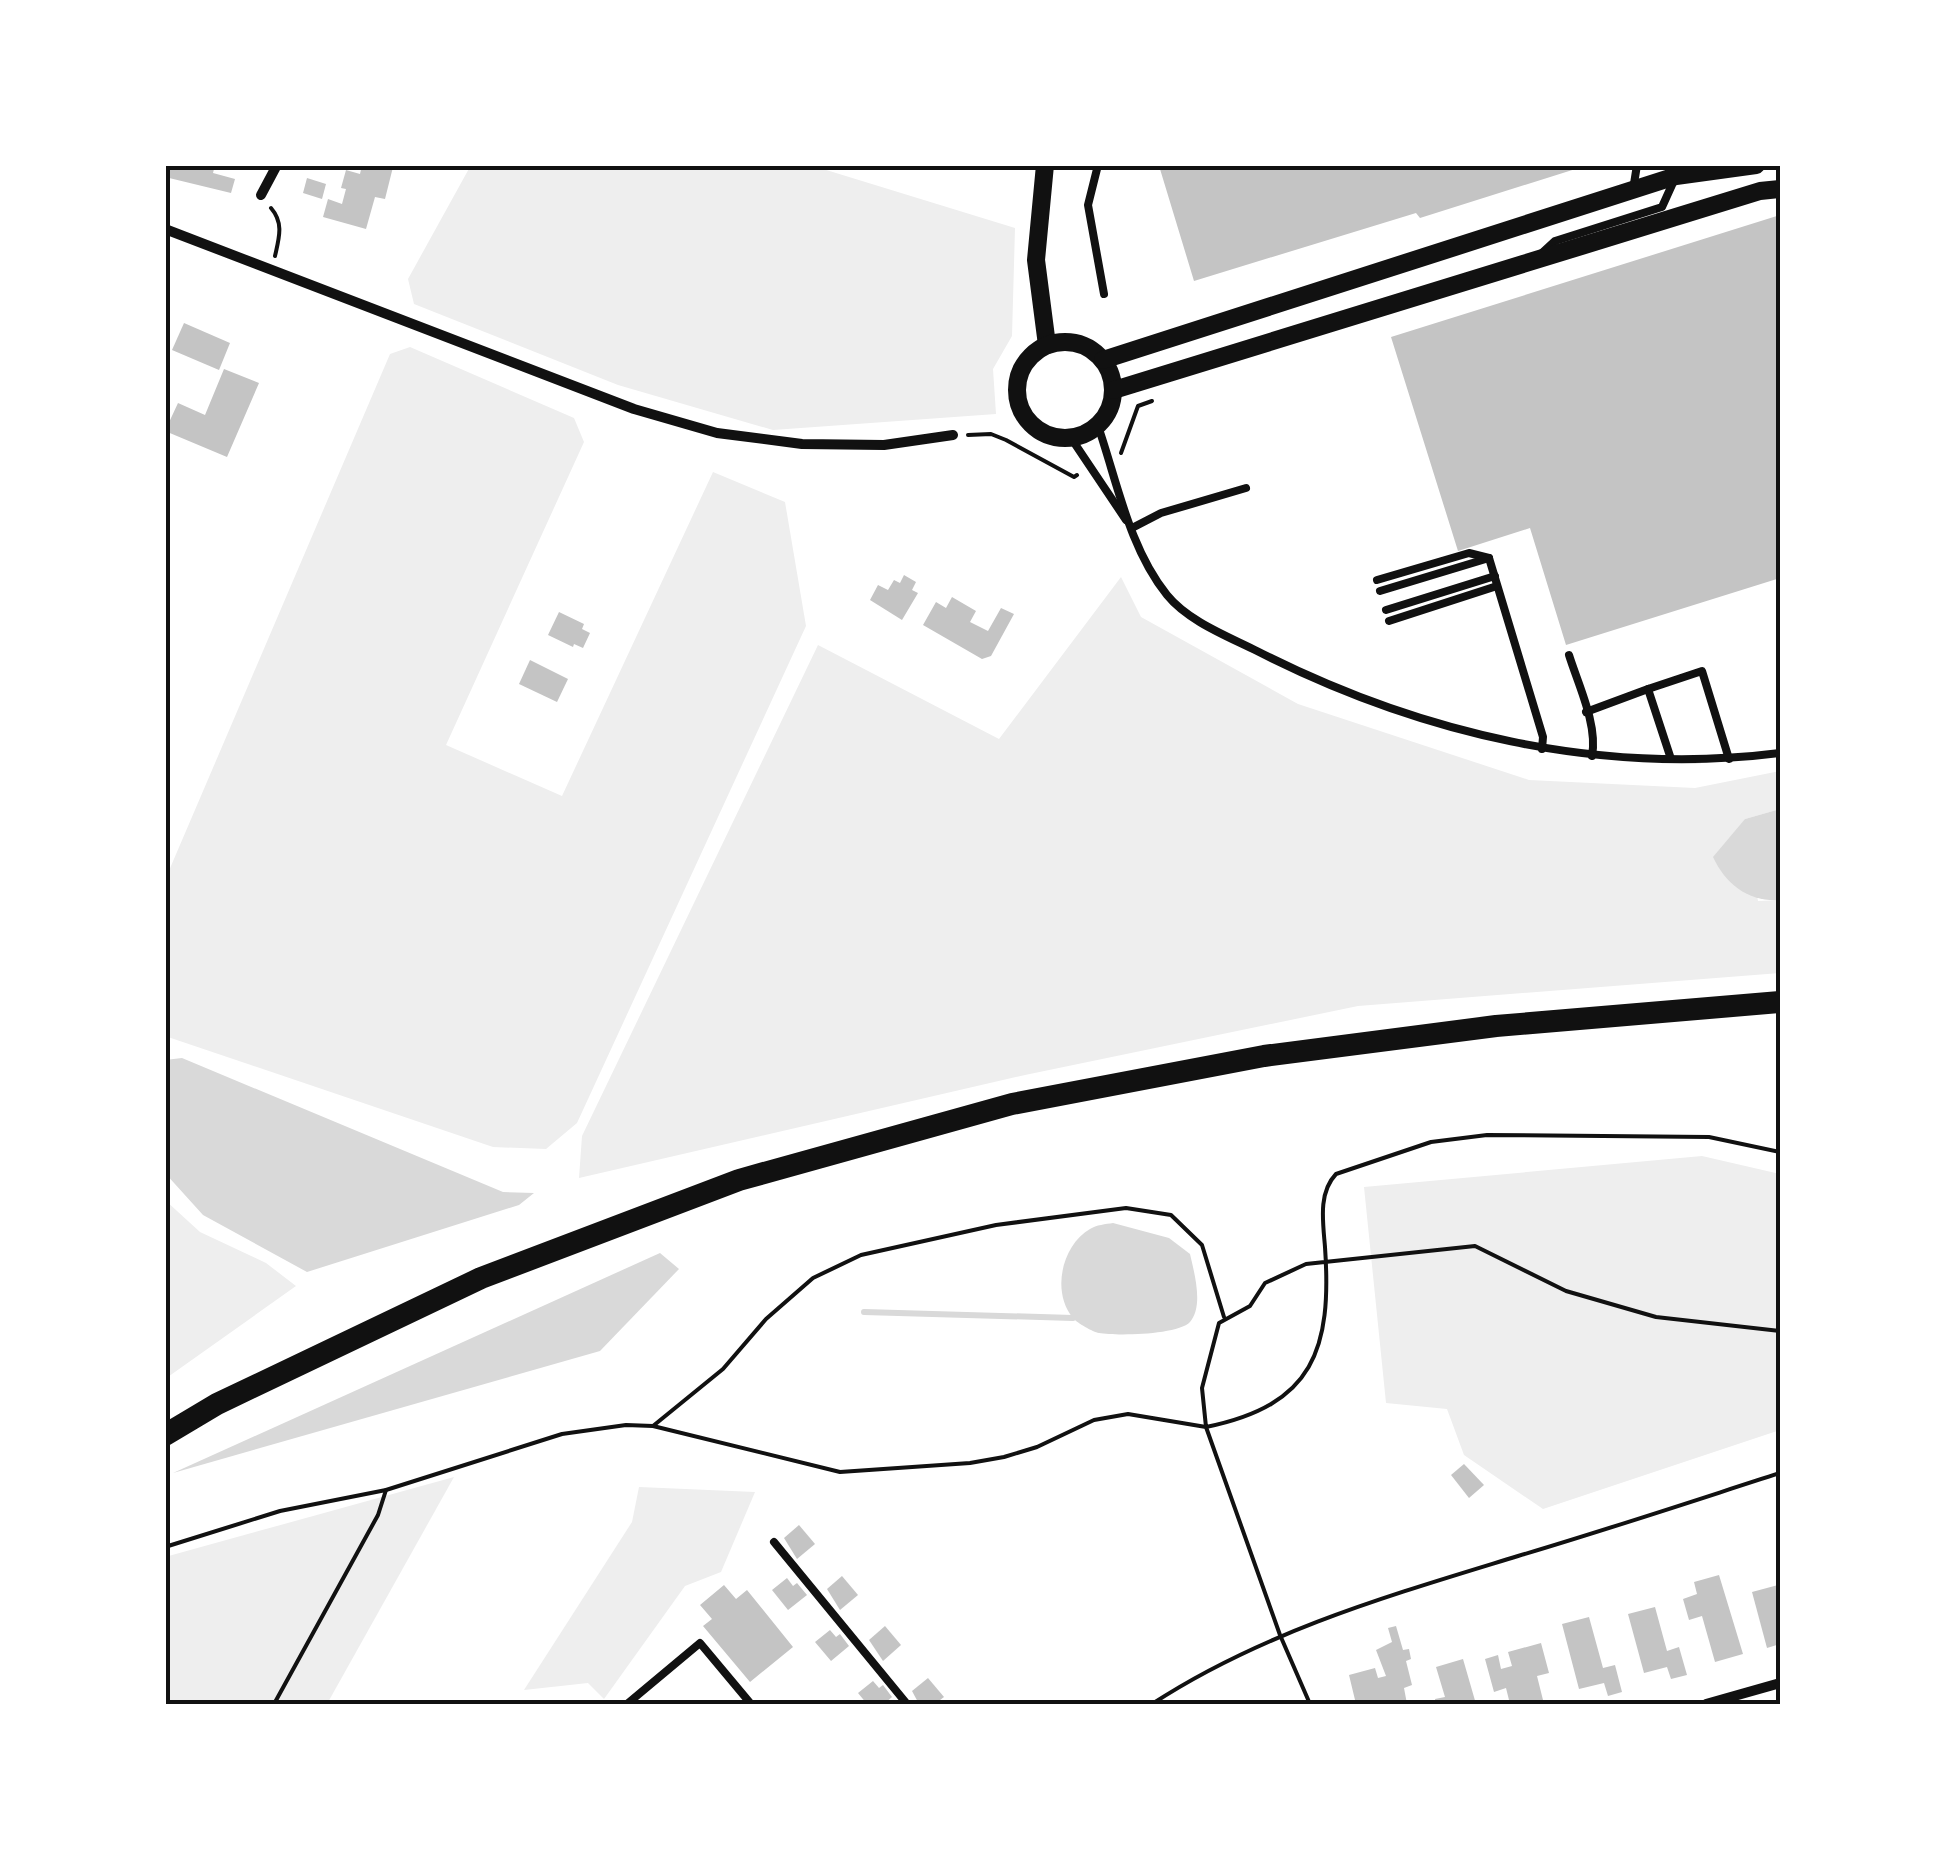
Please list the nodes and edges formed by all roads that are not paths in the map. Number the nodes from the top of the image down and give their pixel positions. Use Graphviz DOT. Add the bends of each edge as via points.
graph roads {
  1 [pos="277,165"];
  2 [pos="1045,165"];
  3 [pos="1098,165"];
  4 [pos="1637,165"];
  5 [pos="1756,165"];
  6 [pos="1674,171"];
  7 [pos="1780,189"];
  8 [pos="1632,190"];
  9 [pos="261,196"];
  10 [pos="165,229"];
  11 [pos="1534,260"];
  12 [pos="1104,294"];
  13 [pos="1047,345"];
  14 [pos="1103,360"];
  15 [pos="1114,390"];
  16 [pos="1098,426"];
  17 [pos="953,435"];
  18 [pos="1071,438"];
  19 [pos="1246,488"];
  20 [pos="1132,528"];
  21 [pos="1489,558"];
  22 [pos="1377,580"];
  23 [pos="1496,581"];
  24 [pos="1380,591"];
  25 [pos="1386,610"];
  26 [pos="1389,621"];
  27 [pos="1569,655"];
  28 [pos="1648,689"];
  29 [pos="1586,712"];
  30 [pos="1542,749"];
  31 [pos="1780,753"];
  32 [pos="1592,756"];
  33 [pos="1671,759"];
  34 [pos="1730,760"];
  35 [pos="1780,1002"];
  36 [pos="165,1436"];
  37 [pos="774,1542"];
  38 [pos="1780,1683"];
  39 [pos="627,1704"];
  40 [pos="751,1704"];
  41 [pos="907,1704"];
  42 [pos="1708,1704"];
  1 -- 9 [label="street"];
  2 -- 13 [label="street" via="1036,260"];
  3 -- 12 [label="lane" via="1088,204"];
  4 -- 8 [label="lane"];
  5 -- 6 [label="street"];
  6 -- 8 [label="street"];
  6 -- 11 [label="lane" via="1662,207 1555,241"];
  7 -- 11 [label="street"];
  8 -- 14 [label="street"];
  10 -- 17 [label="street" via="634,409 717,434 884,445"];
  11 -- 15 [label="street"];
  13 -- 14 [label="street" via="1077,343"];
  13 -- 18 [label="street" via="1023,365 1021,412 1030,425"];
  14 -- 15 [label="street"];
  15 -- 16 [label="street"];
  16 -- 18 [label="street"];
  16 -- 20 [label="lane"];
  18 -- 20 [label="lane"];
  19 -- 20 [label="lane"];
  20 -- 30 [label="lane" via="1166,594 1222,633 1345,691 1442,725"];
  21 -- 22 [label="lane" via="1469,553"];
  21 -- 23 [label="lane"];
  21 -- 24 [label="lane"];
  23 -- 25 [label="lane"];
  23 -- 26 [label="lane"];
  23 -- 30 [label="lane"];
  27 -- 29 [label="lane"];
  28 -- 29 [label="lane"];
  28 -- 33 [label="lane"];
  28 -- 34 [label="lane" via="1702,671"];
  29 -- 32 [label="lane"];
  30 -- 32 [label="lane"];
  31 -- 34 [label="lane"];
  32 -- 33 [label="lane"];
  33 -- 34 [label="lane"];
  35 -- 36 [label="main road" via="1496,1026 1264,1056 1012,1104 739,1180 481,1278 217,1404"];
  37 -- 41 [label="lane"];
  38 -- 42 [label="street"];
  39 -- 40 [label="lane" via="700,1643"];
}
